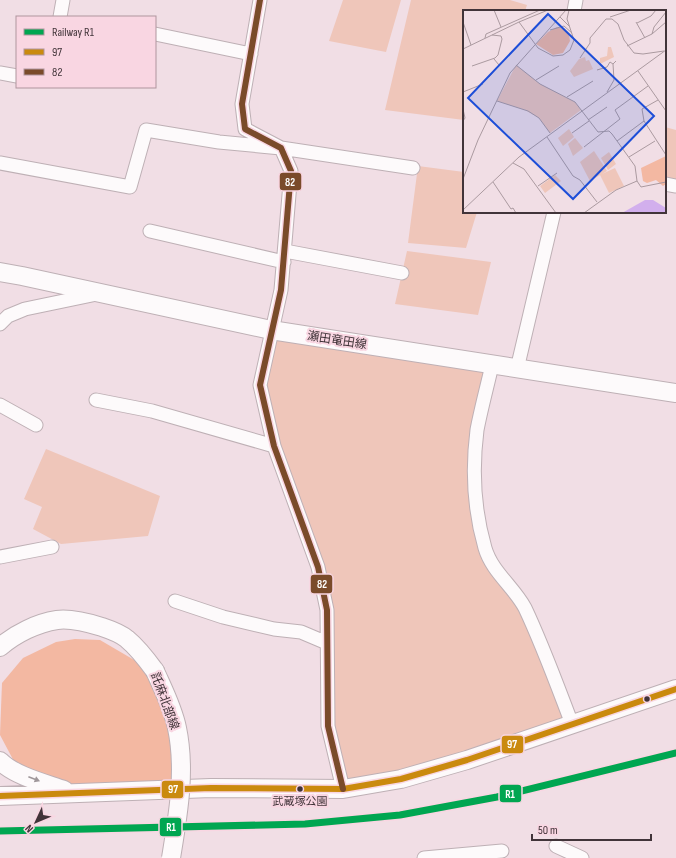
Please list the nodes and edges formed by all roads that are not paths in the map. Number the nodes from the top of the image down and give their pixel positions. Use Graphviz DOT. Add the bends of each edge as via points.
graph roads {
  1 [pos="63,0"];
  2 [pos="260,0"];
  3 [pos="576,0"];
  4 [pos="574,10"];
  5 [pos="60,16"];
  6 [pos="156,34"];
  7 [pos="251,54"];
  8 [pos="0,73"];
  9 [pos="16,76"];
  10 [pos="281,148"];
  11 [pos="0,164"];
  12 [pos="413,168"];
  13 [pos="666,184"];
  14 [pos="676,186"];
  15 [pos="554,213"];
  16 [pos="150,231"];
  17 [pos="284,257"];
  18 [pos="0,272"];
  19 [pos="402,273"];
  20 [pos="103,293"];
  21 [pos="0,324"];
  22 [pos="272,330"];
  23 [pos="492,365"];
  24 [pos="517,369"];
  25 [pos="676,393"];
  26 [pos="96,400"];
  27 [pos="0,405"];
  28 [pos="36,425"];
  29 [pos="274,446"];
  30 [pos="52,547"];
  31 [pos="0,557"];
  32 [pos="175,601"];
  33 [pos="327,643"];
  34 [pos="1,647"];
  35 [pos="676,689"];
  36 [pos="572,724"];
  37 [pos="0,761"];
  38 [pos="343,789"];
  39 [pos="78,794"];
  40 [pos="0,796"];
  41 [pos="556,846"];
  42 [pos="502,851"];
  43 [pos="171,858"];
  44 [pos="424,858"];
  45 [pos="582,858"];
  1 -- 5 [label="street"];
  2 -- 7 [label="street"];
  3 -- 4 [label="street"];
  6 -- 7 [label="street"];
  7 -- 10 [label="street" via="242,104 245,129"];
  8 -- 9 [label="street"];
  10 -- 11 [label="street" via="219,142 146,130 130,187"];
  10 -- 12 [label="street"];
  10 -- 17 [label="street" via="291,171"];
  13 -- 14 [label="street"];
  15 -- 24 [label="street"];
  16 -- 17 [label="street"];
  17 -- 19 [label="street"];
  17 -- 22 [label="street" via="281,290"];
  18 -- 20 [label="main road, 瀬田竜田線"];
  20 -- 21 [label="street" via="25,309 8,316"];
  20 -- 22 [label="main road, 瀬田竜田線"];
  22 -- 23 [label="main road, 瀬田竜田線"];
  22 -- 29 [label="street" via="260,385"];
  23 -- 24 [label="main road, 瀬田竜田線"];
  23 -- 36 [label="street" via="477,430 474,474 478,516 485,549 492,565 524,607"];
  24 -- 25 [label="main road, 瀬田竜田線"];
  26 -- 29 [label="street" via="152,411"];
  27 -- 28 [label="street"];
  29 -- 33 [label="street" via="318,567 327,610"];
  30 -- 31 [label="street"];
  32 -- 33 [label="street" via="223,617 274,629 301,632"];
  33 -- 38 [label="street" via="328,726"];
  34 -- 43 [label="main road, 託麻北部線, bridge" via="17,634 58,620 87,622 112,630 126,638 141,652 156,671 177,727 182,764"];
  35 -- 36 [label="main road"];
  36 -- 38 [label="main road" via="409,777"];
  37 -- 39 [label="main road, one-way" via="23,775"];
  38 -- 39 [label="main road" via="211,788"];
  39 -- 40 [label="main road"];
  41 -- 45 [label="street"];
  42 -- 44 [label="street"];
}
